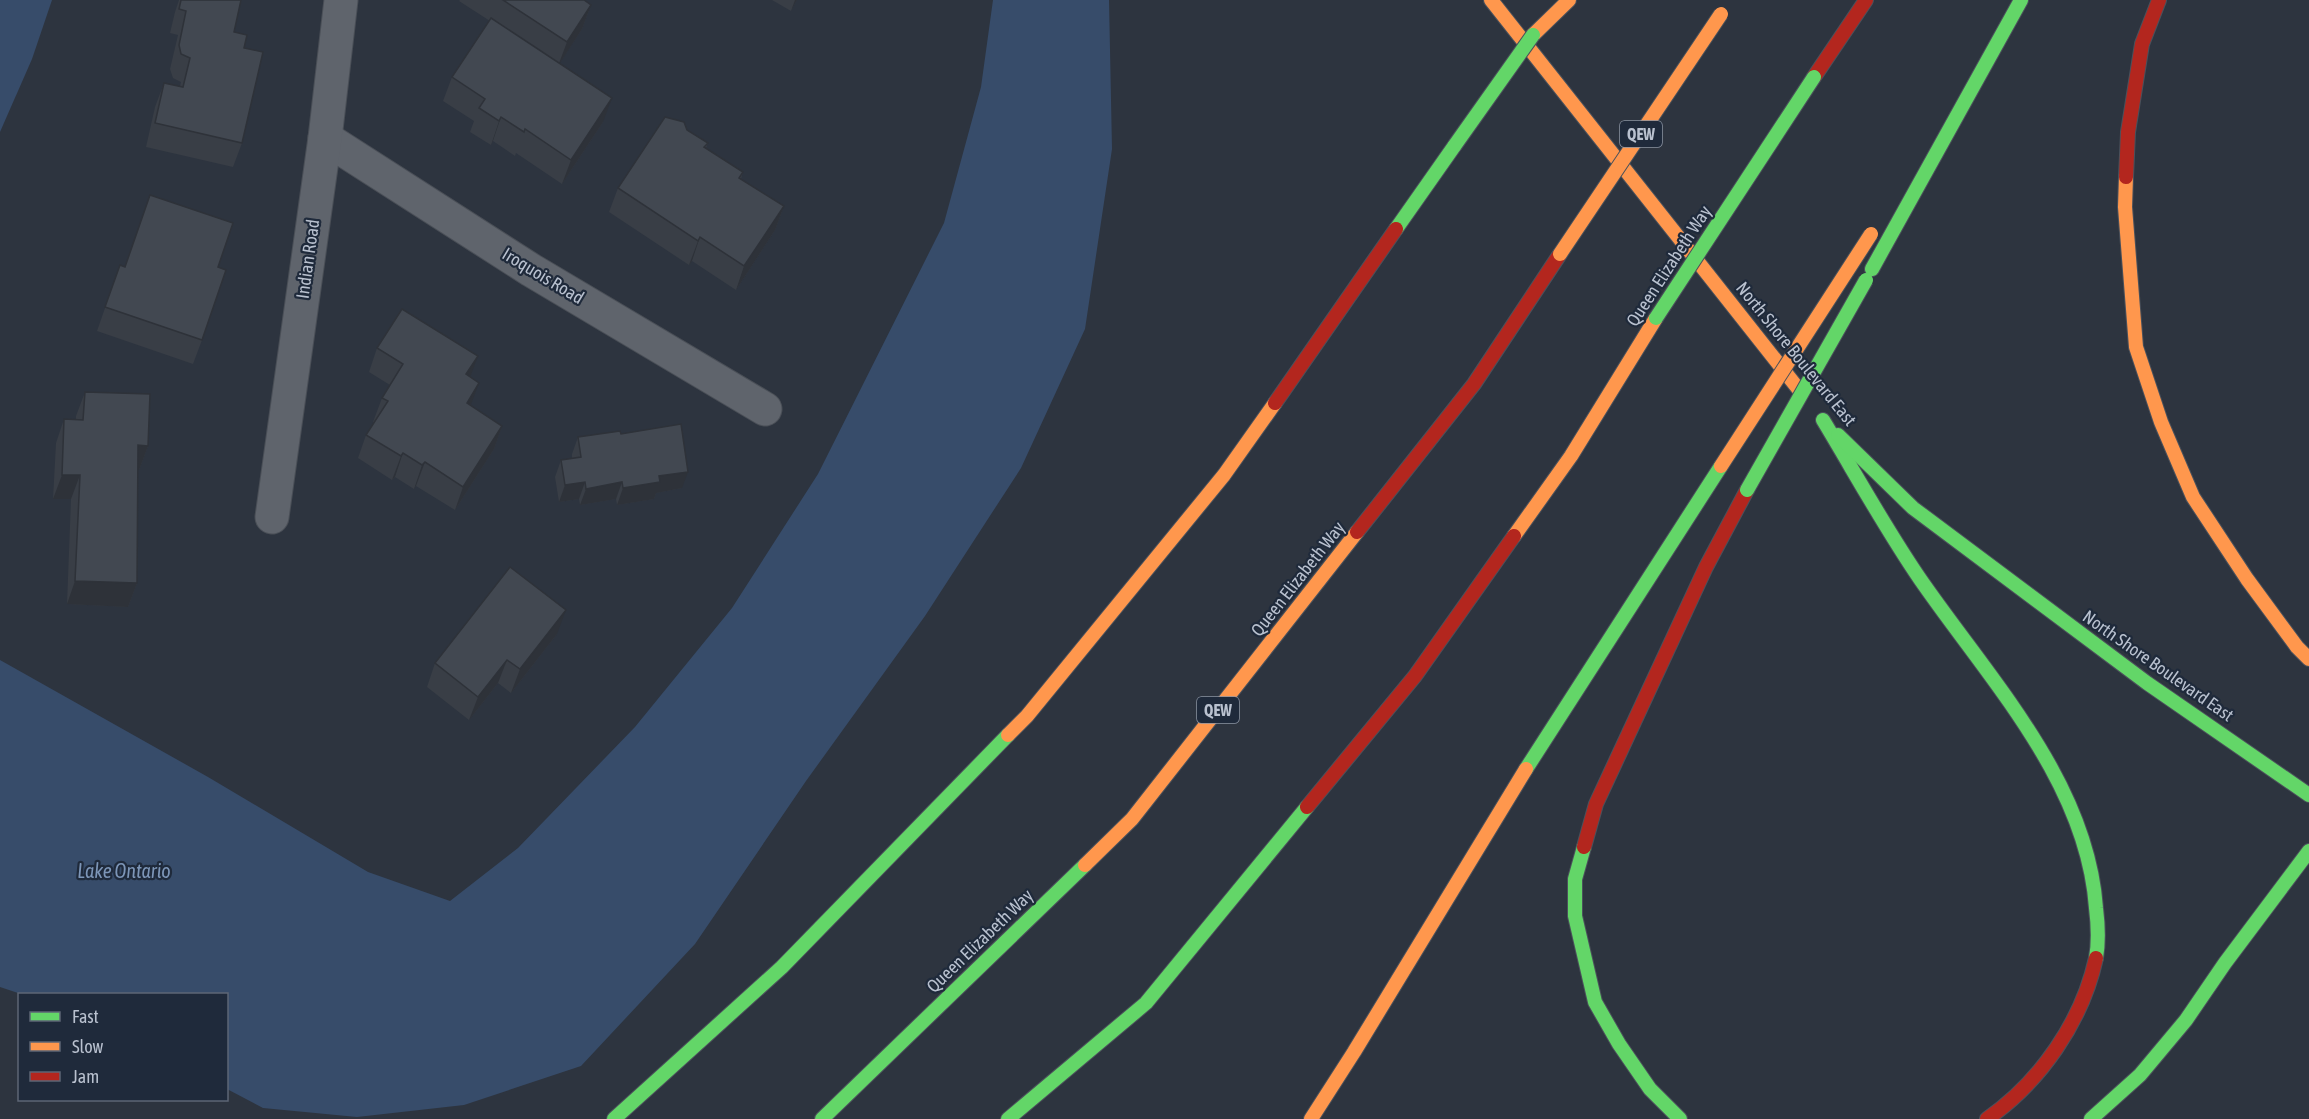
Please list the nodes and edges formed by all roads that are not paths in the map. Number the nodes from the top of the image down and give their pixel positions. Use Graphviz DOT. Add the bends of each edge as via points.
graph roads {
  1 [pos="341,0"];
  2 [pos="1491,0"];
  3 [pos="1548,0"];
  4 [pos="1569,0"];
  5 [pos="1730,0"];
  6 [pos="1866,0"];
  7 [pos="2021,0"];
  8 [pos="2159,0"];
  9 [pos="2012,16"];
  10 [pos="1533,35"];
  11 [pos="325,138"];
  12 [pos="1897,195"];
  13 [pos="1874,229"];
  14 [pos="765,409"];
  15 [pos="1815,410"];
  16 [pos="273,517"];
  17 [pos="2309,659"];
  18 [pos="2309,795"];
  19 [pos="2309,851"];
  20 [pos="614,1119"];
  21 [pos="822,1119"];
  22 [pos="1008,1119"];
  23 [pos="1311,1119"];
  24 [pos="1680,1119"];
  25 [pos="1987,1119"];
  26 [pos="2091,1119"];
  1 -- 11 [label="street, Indian Road"];
  2 -- 15 [label="main road, North Shore Boulevard East"];
  3 -- 10 [label="main road"];
  4 -- 10 [label="main road"];
  5 -- 21 [label="main road, Queen Elizabeth Way / QEW, bridge" via="1474,384 1131,819"];
  6 -- 22 [label="main road, Queen Elizabeth Way, bridge" via="1656,318 1571,456 1415,675 1146,1003"];
  7 -- 9 [label="main road"];
  8 -- 17 [label="main road" via="2142,44 2128,132 2126,207 2136,347 2161,422 2193,497 2247,579"];
  9 -- 12 [label="main road"];
  9 -- 24 [label="main road, bridge" via="1706,567 1596,804 1575,879 1575,916 1595,1002 1650,1089"];
  10 -- 20 [label="main road, bridge" via="1224,475 1027,716 782,967"];
  11 -- 14 [label="street, Iroquois Road" via="531,270"];
  11 -- 16 [label="street, Indian Road"];
  13 -- 23 [label="main road, bridge" via="1551,727 1352,1058"];
  15 -- 18 [label="main road, North Shore Boulevard East" via="1913,508 2147,683"];
  15 -- 25 [label="main road" via="1918,577 2057,779 2090,858 2099,906 2097,957 2081,1004 2059,1046 2031,1084"];
  19 -- 26 [label="main road" via="2186,1020 2140,1075"];
}
